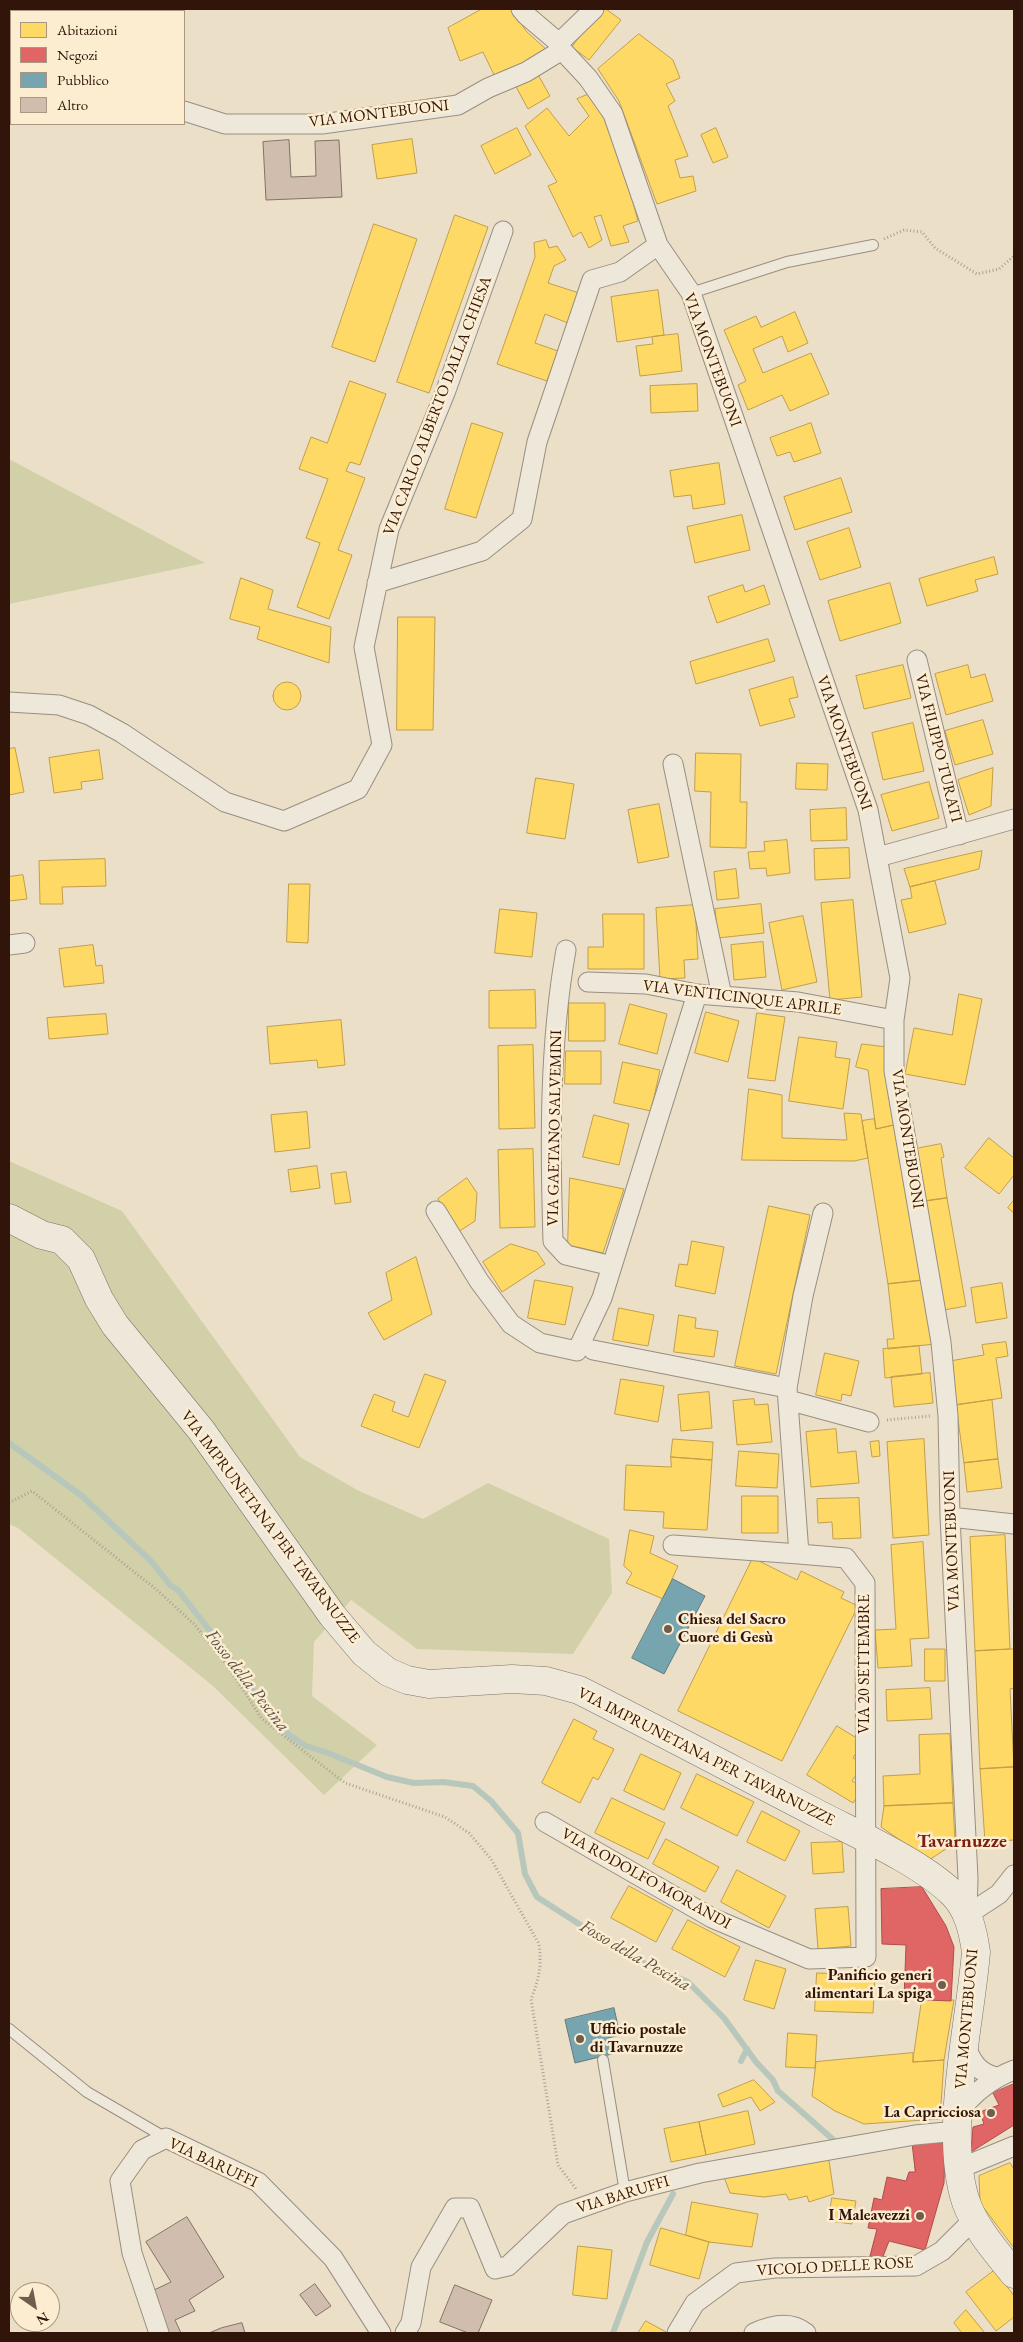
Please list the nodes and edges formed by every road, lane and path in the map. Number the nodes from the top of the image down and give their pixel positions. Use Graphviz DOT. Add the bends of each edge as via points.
graph roads {
  1 [pos="594,9"];
  2 [pos="524,12"];
  3 [pos="560,47"];
  4 [pos="185,111"];
  5 [pos="503,231"];
  6 [pos="873,245"];
  7 [pos="658,246"];
  8 [pos="1014,256"];
  9 [pos="691,293"];
  10 [pos="378,583"];
  11 [pos="916,660"];
  12 [pos="9,702"];
  13 [pos="673,764"];
  14 [pos="1014,818"];
  15 [pos="959,835"];
  16 [pos="878,857"];
  17 [pos="566,950"];
  18 [pos="588,982"];
  19 [pos="697,994"];
  20 [pos="722,996"];
  21 [pos="894,1020"];
  22 [pos="436,1211"];
  23 [pos="822,1213"];
  24 [pos="9,1218"];
  25 [pos="612,1266"];
  26 [pos="593,1350"];
  27 [pos="788,1394"];
  28 [pos="948,1416"];
  29 [pos="869,1422"];
  30 [pos="9,1503"];
  31 [pos="950,1517"];
  32 [pos="1014,1524"];
  33 [pos="673,1545"];
  34 [pos="799,1554"];
  35 [pos="545,1822"];
  36 [pos="867,1839"];
  37 [pos="1014,1875"];
  38 [pos="967,1916"];
  39 [pos="9,2029"];
  40 [pos="965,2044"];
  41 [pos="603,2060"];
  42 [pos="1006,2073"];
  43 [pos="958,2122"];
  44 [pos="166,2138"];
  45 [pos="1014,2146"];
  46 [pos="958,2169"];
  47 [pos="625,2192"];
  48 [pos="589,2205"];
  49 [pos="974,2219"];
  50 [pos="1014,2274"];
  51 [pos="158,2333"];
  52 [pos="382,2333"];
  53 [pos="405,2333"];
  54 [pos="677,2333"];
  55 [pos="754,2333"];
  56 [pos="806,2333"];
  1 -- 3 [label="street, VIA MONTEBUONI"];
  2 -- 3 [label="street, VIA MONTEBUONI"];
  3 -- 4 [label="street, VIA MONTEBUONI" via="526,72 458,105 322,124 225,124"];
  3 -- 7 [label="street, VIA MONTEBUONI" via="588,78 613,114"];
  5 -- 10 [label="street, VIA CARLO ALBERTO DALLA CHIESA" via="445,393 389,529"];
  6 -- 8 [label="path" via="904,230 922,232 935,248 977,274 1000,269"];
  6 -- 9 [label="lane" via="787,262"];
  7 -- 9 [label="street, VIA MONTEBUONI"];
  7 -- 10 [label="street" via="620,272 592,280 537,442 522,519 482,551"];
  9 -- 16 [label="street, VIA MONTEBUONI" via="868,810"];
  10 -- 12 [label="street, VIA CARLO ALBERTO DALLA CHIESA" via="364,647 382,745 358,788 284,821 225,802 122,733 89,715 59,705"];
  11 -- 15 [label="street, VIA FILIPPO TURATI"];
  13 -- 20 [label="street"];
  14 -- 15 [label="street, VIA FILIPPO TURATI"];
  15 -- 16 [label="street, VIA FILIPPO TURATI"];
  16 -- 21 [label="street, VIA MONTEBUONI" via="900,978"];
  17 -- 25 [label="street, VIA GAETANO SALVEMINI" via="558,996 552,1114 553,1241 566,1255"];
  18 -- 19 [label="street, VIA VENTICINQUE APRILE" via="646,984"];
  19 -- 20 [label="street, VIA VENTICINQUE APRILE"];
  19 -- 25 [label="street"];
  20 -- 21 [label="street, VIA VENTICINQUE APRILE" via="798,1002"];
  21 -- 28 [label="street, VIA MONTEBUONI" via="894,1071 941,1342"];
  22 -- 25 [label="street" via="479,1281 511,1324 540,1343 577,1351 602,1298"];
  23 -- 27 [label="street" via="803,1296"];
  24 -- 36 [label="main road, VIA IMPRUNETANA PER TAVARNUZZE" via="42,1235 62,1240 81,1259 115,1325 201,1430 332,1615 364,1653 388,1672 406,1680 429,1684 546,1681 579,1690"];
  26 -- 27 [label="street"];
  27 -- 29 [label="street"];
  27 -- 34 [label="street"];
  28 -- 29 [label="path"];
  28 -- 31 [label="street, VIA MONTEBUONI"];
  30 -- 48 [label="path" via="32,1491 157,1590 194,1624 228,1666 262,1719 345,1784 445,1818 469,1833 491,1859 539,1944 542,1959 531,1999 558,2166"];
  31 -- 32 [label="street"];
  31 -- 38 [label="street, VIA MONTEBUONI" via="968,1878"];
  33 -- 34 [label="street, VIA 20 SETTEMBRE"];
  34 -- 36 [label="street, VIA 20 SETTEMBRE" via="846,1558 865,1584"];
  35 -- 36 [label="street, VIA RODOLFO MORANDI" via="712,1918 809,1959 866,1957"];
  36 -- 38 [label="main road, VIA IMPRUNETANA PER TAVARNUZZE" via="940,1882 954,1895"];
  37 -- 38 [label="street" via="999,1894"];
  38 -- 40 [label="main road, VIA MONTEBUONI" via="976,1952"];
  39 -- 44 [label="lane" via="87,2092"];
  40 -- 42 [label="street" via="970,2059 986,2075"];
  40 -- 43 [label="main road, VIA MONTEBUONI"];
  41 -- 47 [label="lane"];
  42 -- 43 [label="street" via="969,2099"];
  43 -- 46 [label="main road, VIA MONTEBUONI"];
  43 -- 47 [label="street, VIA BARUFFI" via="915,2135 700,2173"];
  44 -- 51 [label="street, VIA BARUFFI" via="142,2150 120,2181 132,2252"];
  44 -- 52 [label="street, VIA BARUFFI" via="258,2182 333,2258"];
  45 -- 46 [label="street"];
  46 -- 49 [label="main road, VIA MONTEBUONI" via="966,2204"];
  47 -- 48 [label="street, VIA BARUFFI"];
  48 -- 53 [label="street, VIA BARUFFI" via="563,2214 508,2266 494,2269 470,2208 455,2208 421,2267 411,2323"];
  49 -- 50 [label="main road, VIA MONTEBUONI"];
  49 -- 54 [label="street, VICOLO DELLE ROSE" via="942,2250 916,2266 775,2268 736,2273 695,2303"];
  55 -- 56 [label="street" via="773,2325 799,2328"];
}
